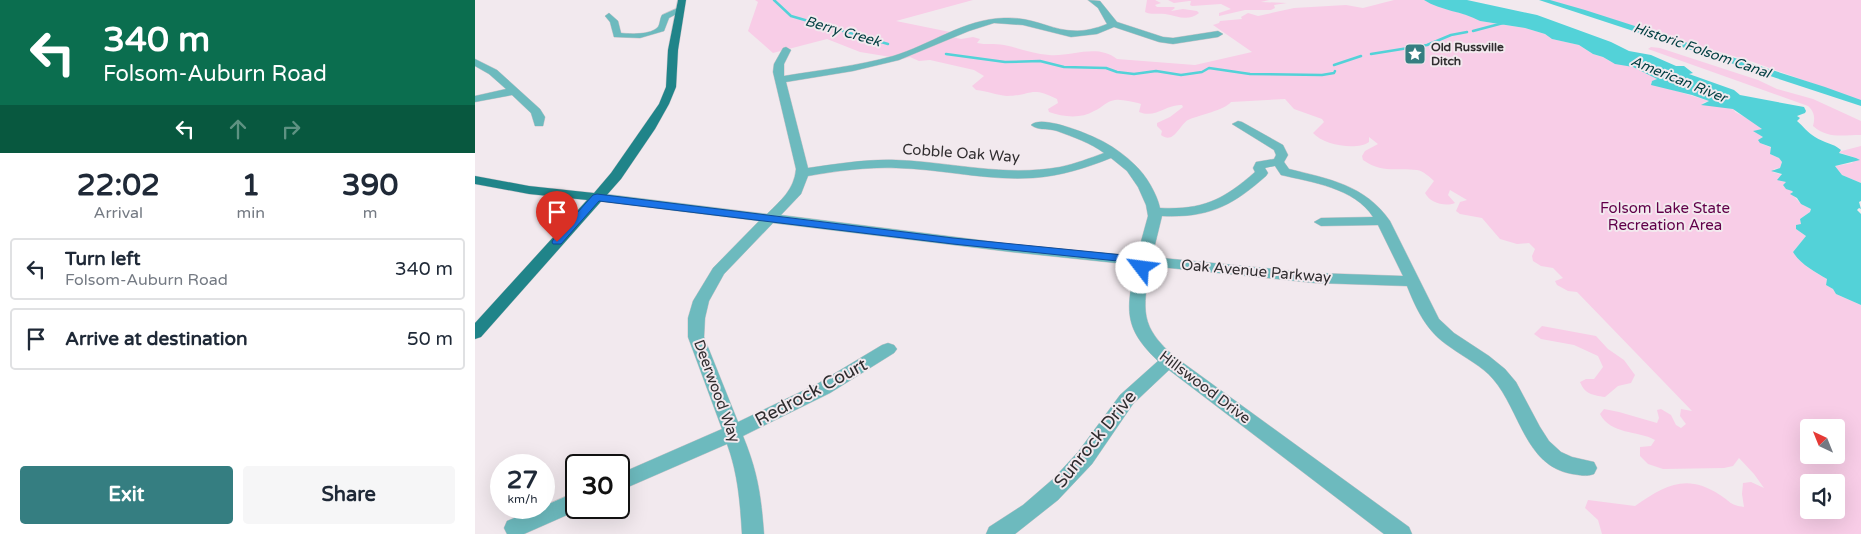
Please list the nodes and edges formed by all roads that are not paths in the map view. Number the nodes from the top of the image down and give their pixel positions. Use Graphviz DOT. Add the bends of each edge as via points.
graph roads {
  1 [pos="682,0"];
  2 [pos="1092,0"];
  3 [pos="680,10"];
  4 [pos="609,16"];
  5 [pos="1114,24"];
  6 [pos="651,33"];
  7 [pos="1218,34"];
  8 [pos="675,41"];
  9 [pos="786,50"];
  10 [pos="475,62"];
  11 [pos="779,80"];
  12 [pos="514,91"];
  13 [pos="475,99"];
  14 [pos="539,124"];
  15 [pos="1037,124"];
  16 [pos="1238,124"];
  17 [pos="1114,153"];
  18 [pos="1282,167"];
  19 [pos="802,173"];
  20 [pos="475,180"];
  21 [pos="597,197"];
  22 [pos="1155,212"];
  23 [pos="770,218"];
  24 [pos="1383,221"];
  25 [pos="1321,222"];
  26 [pos="1143,260"];
  27 [pos="1413,281"];
  28 [pos="475,333"];
  29 [pos="888,349"];
  30 [pos="1169,361"];
  31 [pos="732,432"];
  32 [pos="1587,468"];
  33 [pos="630,477"];
  34 [pos="565,506"];
  35 [pos="515,528"];
  36 [pos="753,534"];
  37 [pos="997,534"];
  38 [pos="1401,534"];
  1 -- 3 [label="main road"];
  2 -- 5 [label="street" via="1104,8 1108,20"];
  3 -- 6 [label="street" via="665,17 661,29"];
  3 -- 8 [label="main road"];
  4 -- 6 [label="street" via="614,21 618,36"];
  5 -- 7 [label="street" via="1161,40"];
  5 -- 11 [label="street" via="1099,32 1077,35 999,20 897,58"];
  6 -- 8 [label="street"];
  8 -- 21 [label="main road" via="671,87 664,104 633,153"];
  9 -- 11 [label="street" via="779,64"];
  10 -- 12 [label="street" via="493,72"];
  11 -- 19 [label="street"];
  12 -- 13 [label="street"];
  12 -- 14 [label="street" via="538,114"];
  15 -- 17 [label="street" via="1057,126"];
  16 -- 18 [label="street" via="1279,148"];
  17 -- 19 [label="street, Cobble Oak Way" via="1067,169 1036,174 879,164"];
  17 -- 22 [label="street" via="1140,177"];
  18 -- 22 [label="street" via="1260,164 1262,173 1232,197 1211,208 1178,213"];
  18 -- 24 [label="street" via="1341,188 1371,206"];
  19 -- 23 [label="street, Deerwood Way" via="796,192"];
  20 -- 21 [label="main road, Oak Avenue Parkway"];
  21 -- 23 [label="street, Oak Avenue Parkway"];
  21 -- 28 [label="main road"];
  22 -- 26 [label="street, Hillswood Drive"];
  23 -- 26 [label="street, Oak Avenue Parkway"];
  23 -- 31 [label="street, Deerwood Way" via="718,271 703,295 697,313 696,338"];
  24 -- 25 [label="street"];
  24 -- 27 [label="street"];
  26 -- 27 [label="street, Oak Avenue Parkway" via="1315,278"];
  26 -- 30 [label="street, Hillswood Drive" via="1136,296 1138,321 1153,346"];
  27 -- 32 [label="street" via="1423,307 1435,324 1448,337 1493,367 1508,384 1541,445 1560,461"];
  29 -- 31 [label="street, Redrock Court" via="828,388"];
  30 -- 37 [label="street, Sunrock Drive" via="1132,393 1091,451 1058,488"];
  30 -- 38 [label="street, Hillswood Drive"];
  31 -- 33 [label="street, Redrock Court"];
  31 -- 36 [label="street, Deerwood Way" via="750,489"];
  34 -- 35 [label="street"];
}
